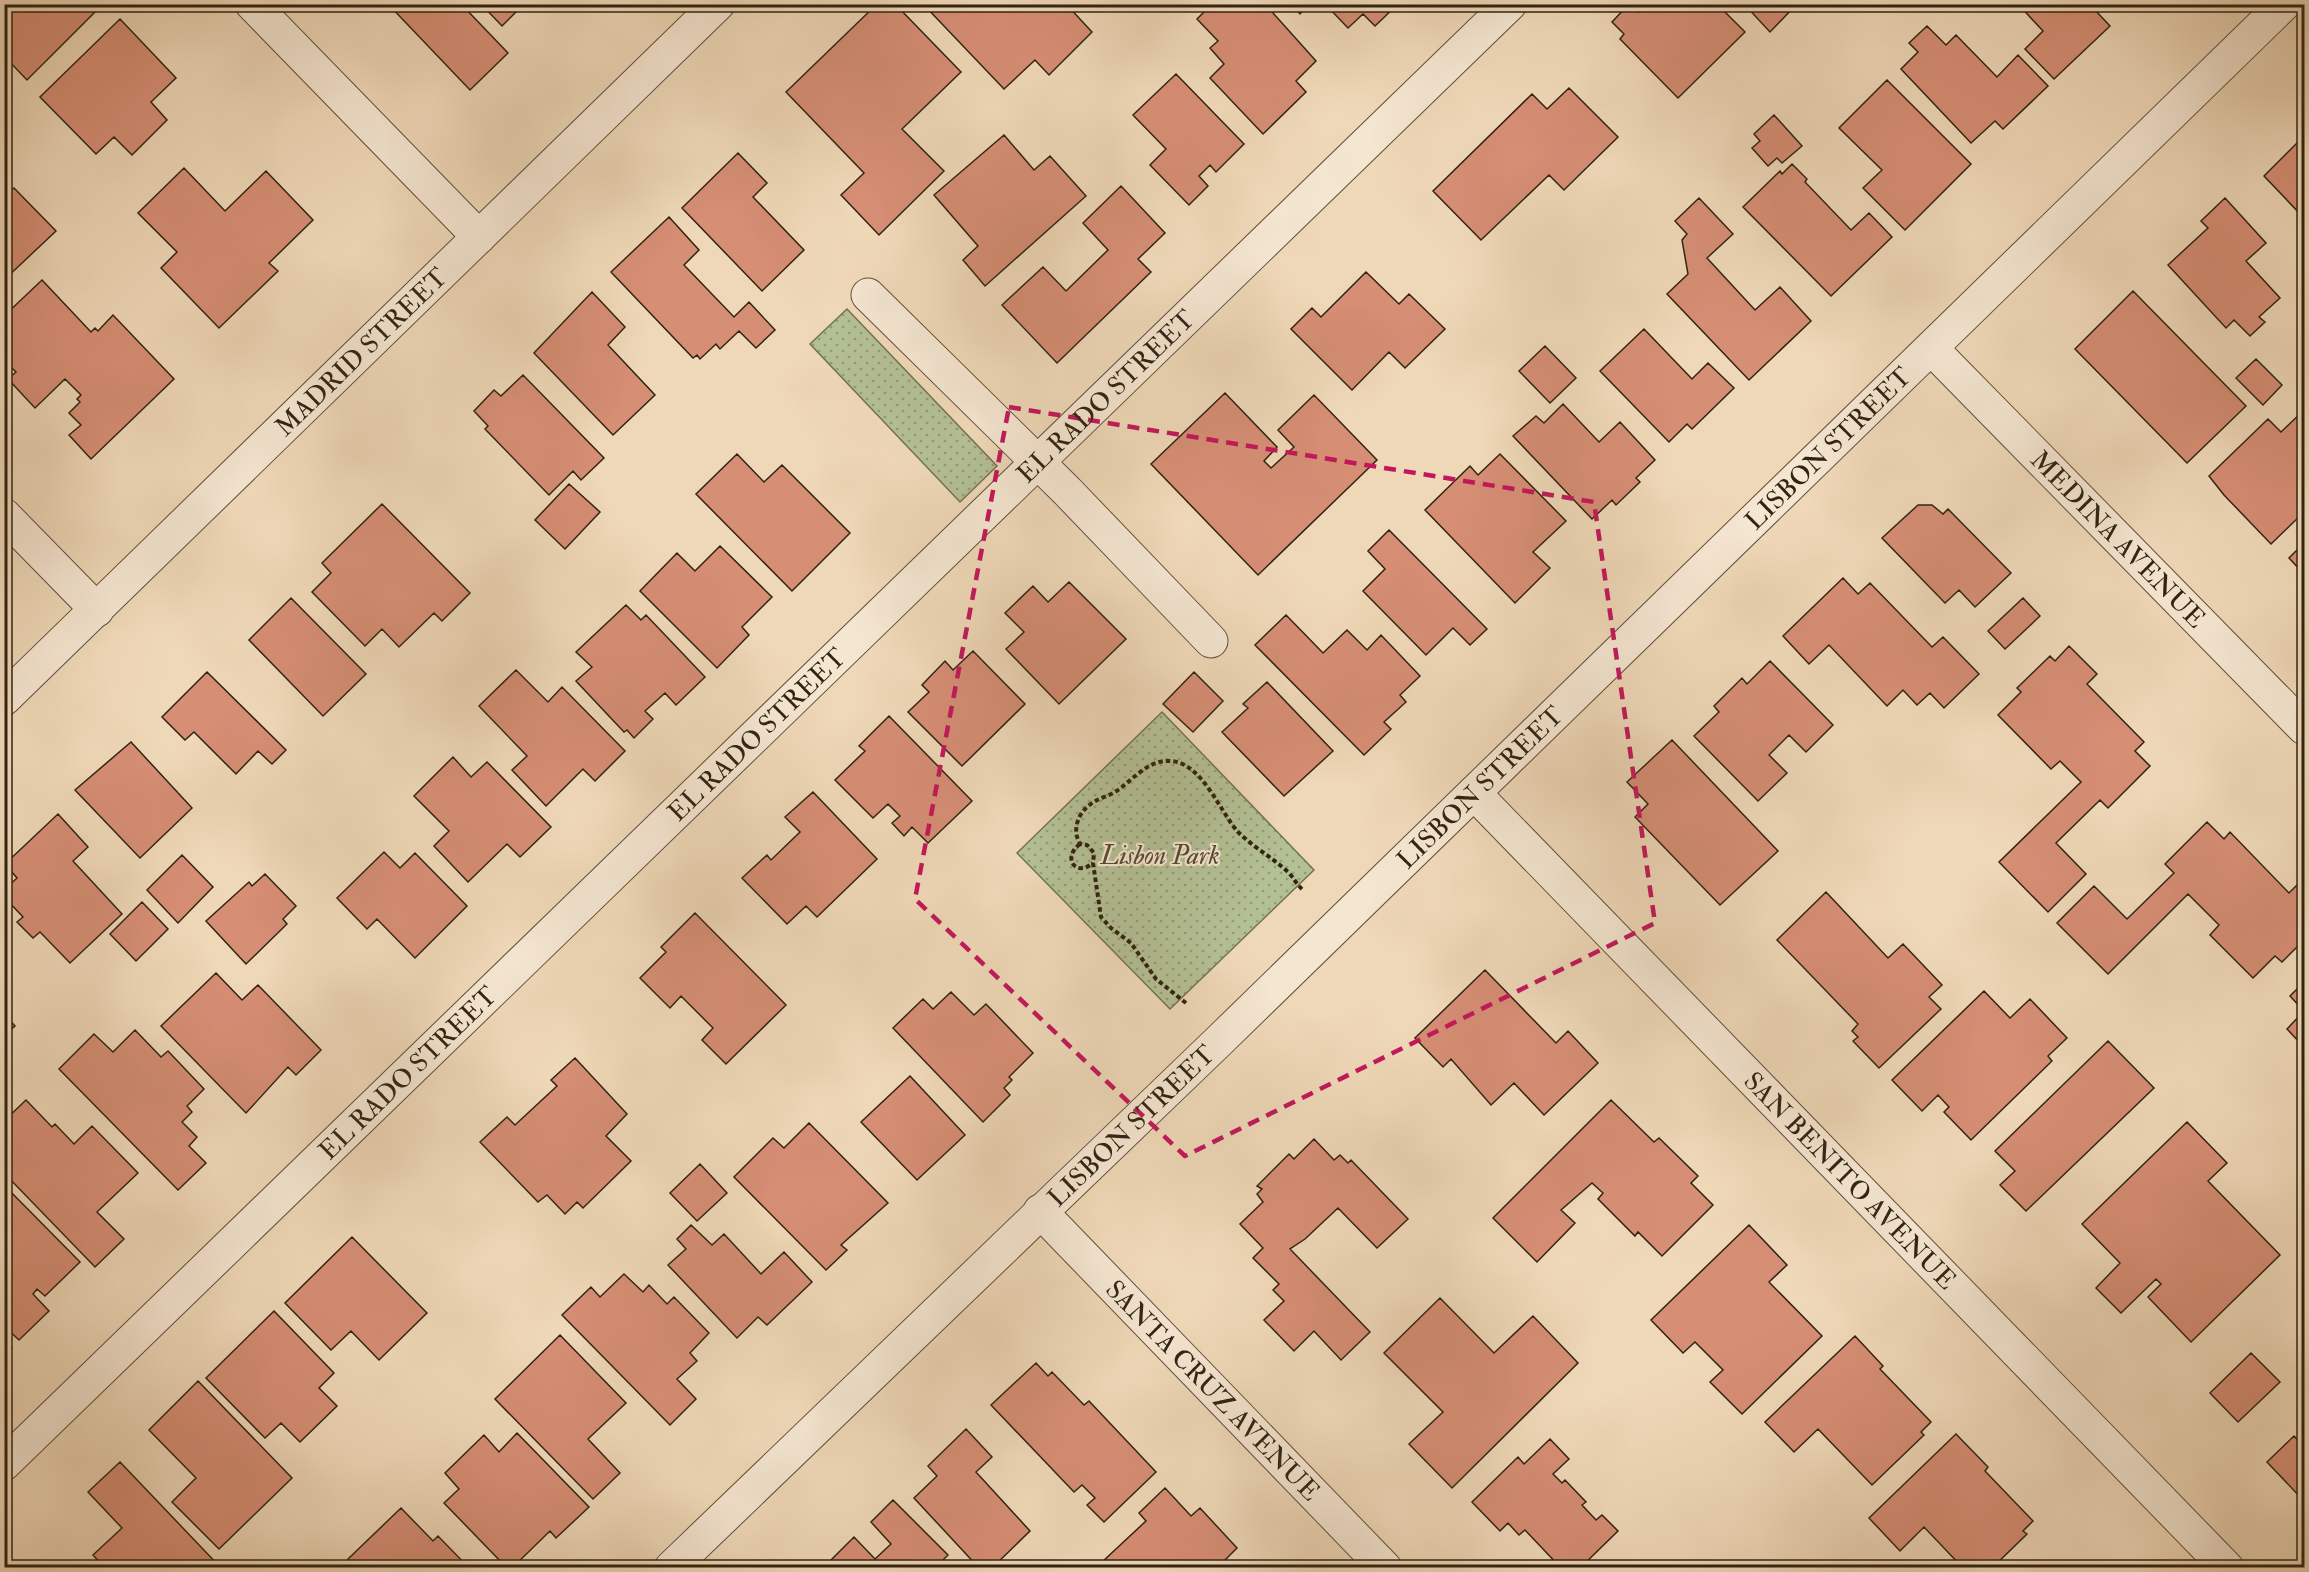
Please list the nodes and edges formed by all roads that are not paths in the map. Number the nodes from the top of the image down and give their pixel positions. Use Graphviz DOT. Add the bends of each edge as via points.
graph roads {
  1 [pos="252,4"];
  2 [pos="718,4"];
  3 [pos="1510,4"];
  4 [pos="2284,4"];
  5 [pos="479,237"];
  6 [pos="868,295"];
  7 [pos="1932,349"];
  8 [pos="1036,462"];
  9 [pos="4,515"];
  10 [pos="97,610"];
  11 [pos="1211,641"];
  12 [pos="4,699"];
  13 [pos="2304,728"];
  14 [pos="1474,793"];
  15 [pos="1040,1211"];
  16 [pos="4,1464"];
  17 [pos="671,1568"];
  18 [pos="1385,1568"];
  19 [pos="2228,1568"];
  1 -- 5 [label="street"];
  2 -- 5 [label="street, MADRID STREET"];
  3 -- 8 [label="street, EL RADO STREET"];
  4 -- 7 [label="street, LISBON STREET"];
  5 -- 10 [label="street, MADRID STREET"];
  6 -- 8 [label="street"];
  7 -- 13 [label="street, MEDINA AVENUE"];
  7 -- 14 [label="street, LISBON STREET"];
  8 -- 11 [label="street"];
  8 -- 16 [label="street, EL RADO STREET"];
  9 -- 10 [label="street"];
  10 -- 12 [label="street, MADRID STREET"];
  14 -- 15 [label="street, LISBON STREET"];
  14 -- 19 [label="street, SAN BENITO AVENUE"];
  15 -- 17 [label="street, LISBON STREET"];
  15 -- 18 [label="street, SANTA CRUZ AVENUE"];
}
